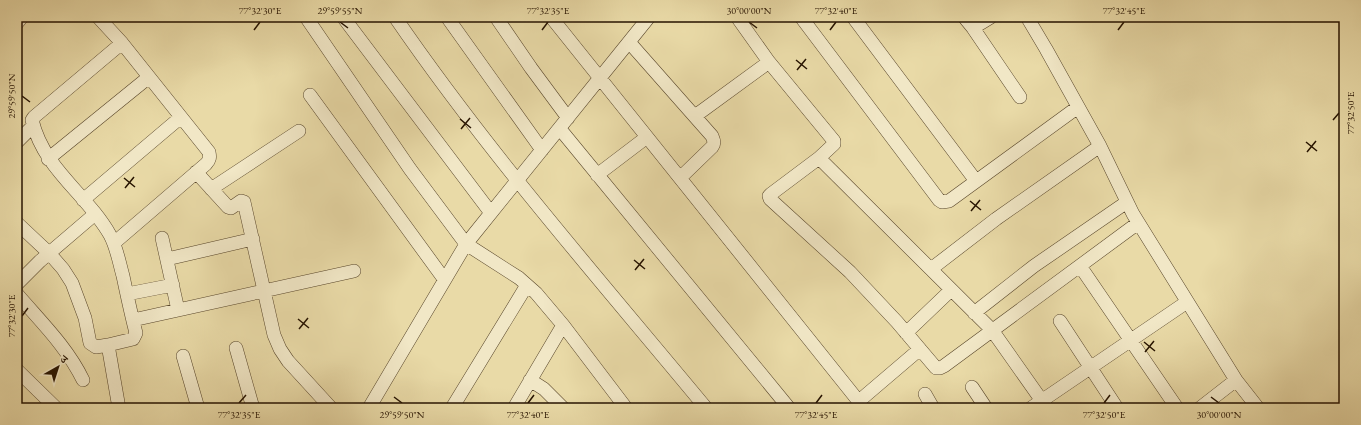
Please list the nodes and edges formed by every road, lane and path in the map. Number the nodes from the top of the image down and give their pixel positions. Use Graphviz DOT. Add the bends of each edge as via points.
graph roads {
  1 [pos="22,17"];
  2 [pos="98,17"];
  3 [pos="306,17"];
  4 [pos="343,17"];
  5 [pos="395,17"];
  6 [pos="447,17"];
  7 [pos="496,17"];
  8 [pos="550,17"];
  9 [pos="649,17"];
  10 [pos="737,17"];
  11 [pos="801,17"];
  12 [pos="853,17"];
  13 [pos="964,17"];
  14 [pos="991,17"];
  15 [pos="1027,17"];
  16 [pos="17,23"];
  17 [pos="973,28"];
  18 [pos="629,42"];
  19 [pos="122,43"];
  20 [pos="769,62"];
  21 [pos="150,77"];
  22 [pos="600,78"];
  23 [pos="310,95"];
  24 [pos="1020,97"];
  25 [pos="1078,107"];
  26 [pos="694,116"];
  27 [pos="181,117"];
  28 [pos="568,118"];
  29 [pos="33,126"];
  30 [pos="560,128"];
  31 [pos="299,131"];
  32 [pos="647,137"];
  33 [pos="17,142"];
  34 [pos="1100,146"];
  35 [pos="542,150"];
  36 [pos="818,158"];
  37 [pos="48,159"];
  38 [pos="196,172"];
  39 [pos="597,174"];
  40 [pos="680,178"];
  41 [pos="517,181"];
  42 [pos="976,181"];
  43 [pos="211,189"];
  44 [pos="83,200"];
  45 [pos="1127,202"];
  46 [pos="491,213"];
  47 [pos="95,214"];
  48 [pos="17,222"];
  49 [pos="1138,223"];
  50 [pos="162,238"];
  51 [pos="253,239"];
  52 [pos="114,243"];
  53 [pos="466,244"];
  54 [pos="49,253"];
  55 [pos="167,259"];
  56 [pos="1080,266"];
  57 [pos="930,269"];
  58 [pos="354,271"];
  59 [pos="444,279"];
  60 [pos="17,284"];
  61 [pos="173,285"];
  62 [pos="527,285"];
  63 [pos="264,290"];
  64 [pos="951,290"];
  65 [pos="17,294"];
  66 [pos="127,294"];
  67 [pos="1187,302"];
  68 [pos="178,310"];
  69 [pos="974,313"];
  70 [pos="133,320"];
  71 [pos="1060,321"];
  72 [pos="563,325"];
  73 [pos="992,330"];
  74 [pos="906,333"];
  75 [pos="1130,340"];
  76 [pos="108,345"];
  77 [pos="236,348"];
  78 [pos="920,349"];
  79 [pos="183,356"];
  80 [pos="1091,368"];
  81 [pos="17,370"];
  82 [pos="83,380"];
  83 [pos="530,380"];
  84 [pos="1236,380"];
  85 [pos="972,387"];
  86 [pos="925,394"];
  87 [pos="861,404"];
  88 [pos="1040,406"];
  89 [pos="56,408"];
  90 [pos="119,408"];
  91 [pos="198,408"];
  92 [pos="253,408"];
  93 [pos="331,408"];
  94 [pos="369,408"];
  95 [pos="452,408"];
  96 [pos="514,408"];
  97 [pos="563,408"];
  98 [pos="626,408"];
  99 [pos="706,408"];
  100 [pos="789,408"];
  101 [pos="933,408"];
  102 [pos="986,408"];
  103 [pos="1117,408"];
  104 [pos="1178,408"];
  105 [pos="1200,408"];
  106 [pos="1258,408"];
  1 -- 16 [label="street"];
  2 -- 19 [label="street"];
  3 -- 53 [label="street" via="410,169"];
  4 -- 46 [label="street"];
  5 -- 41 [label="street" via="428,66"];
  6 -- 35 [label="street"];
  7 -- 28 [label="street"];
  8 -- 22 [label="street"];
  9 -- 18 [label="street"];
  10 -- 20 [label="street"];
  11 -- 42 [label="street" via="939,200 949,201"];
  12 -- 42 [label="street"];
  13 -- 17 [label="street"];
  14 -- 17 [label="street"];
  15 -- 25 [label="street"];
  17 -- 24 [label="street"];
  18 -- 22 [label="street"];
  18 -- 26 [label="street"];
  19 -- 21 [label="street"];
  19 -- 29 [label="street" via="34,117"];
  20 -- 26 [label="street"];
  20 -- 36 [label="street" via="834,141 832,147"];
  21 -- 27 [label="street"];
  21 -- 37 [label="street"];
  22 -- 28 [label="street"];
  22 -- 32 [label="street"];
  23 -- 59 [label="street"];
  25 -- 34 [label="street"];
  25 -- 42 [label="street"];
  26 -- 40 [label="street" via="712,136 714,144"];
  27 -- 38 [label="street" via="209,152 209,160"];
  27 -- 44 [label="street"];
  28 -- 30 [label="street"];
  29 -- 33 [label="street"];
  29 -- 37 [label="street"];
  30 -- 35 [label="street"];
  30 -- 39 [label="street"];
  31 -- 43 [label="street"];
  32 -- 39 [label="street"];
  32 -- 40 [label="street"];
  34 -- 45 [label="street"];
  34 -- 57 [label="street"];
  35 -- 41 [label="street"];
  36 -- 57 [label="street"];
  36 -- 74 [label="street" via="771,194 770,199 850,272"];
  37 -- 44 [label="street"];
  38 -- 43 [label="street"];
  38 -- 52 [label="street"];
  39 -- 100 [label="street"];
  40 -- 87 [label="street"];
  41 -- 46 [label="street"];
  41 -- 99 [label="street"];
  43 -- 51 [label="street" via="230,208 241,201 244,202"];
  44 -- 47 [label="street"];
  45 -- 49 [label="street"];
  45 -- 69 [label="street" via="1034,266"];
  46 -- 53 [label="street"];
  47 -- 52 [label="street"];
  47 -- 54 [label="street"];
  48 -- 54 [label="street"];
  49 -- 56 [label="street"];
  49 -- 67 [label="street"];
  50 -- 55 [label="street"];
  51 -- 55 [label="street"];
  51 -- 63 [label="street"];
  52 -- 66 [label="street"];
  53 -- 59 [label="street"];
  53 -- 62 [label="street"];
  54 -- 60 [label="street"];
  54 -- 76 [label="street" via="72,282 85,318 90,343 96,347"];
  55 -- 61 [label="street"];
  56 -- 73 [label="street"];
  56 -- 75 [label="street"];
  57 -- 64 [label="street"];
  58 -- 63 [label="street"];
  59 -- 94 [label="street"];
  61 -- 66 [label="street"];
  61 -- 68 [label="street"];
  62 -- 72 [label="street"];
  62 -- 95 [label="street"];
  63 -- 68 [label="street"];
  63 -- 93 [label="street" via="274,335 280,349"];
  64 -- 69 [label="street"];
  64 -- 74 [label="street"];
  65 -- 82 [label="street" via="62,345"];
  66 -- 70 [label="street"];
  67 -- 75 [label="street"];
  67 -- 84 [label="street"];
  68 -- 70 [label="street"];
  69 -- 73 [label="street"];
  70 -- 76 [label="street" via="136,332 133,338"];
  71 -- 80 [label="street"];
  72 -- 83 [label="street"];
  72 -- 98 [label="street"];
  73 -- 78 [label="street" via="940,368 936,368"];
  73 -- 88 [label="street"];
  74 -- 78 [label="street"];
  75 -- 80 [label="street"];
  75 -- 104 [label="street"];
  76 -- 90 [label="street"];
  77 -- 92 [label="street"];
  78 -- 87 [label="street"];
  79 -- 91 [label="street"];
  80 -- 88 [label="street"];
  80 -- 103 [label="street"];
  81 -- 89 [label="street"];
  83 -- 96 [label="street"];
  83 -- 97 [label="street" via="544,389"];
  84 -- 105 [label="street"];
  84 -- 106 [label="street"];
  85 -- 102 [label="street"];
  86 -- 101 [label="street"];
}
